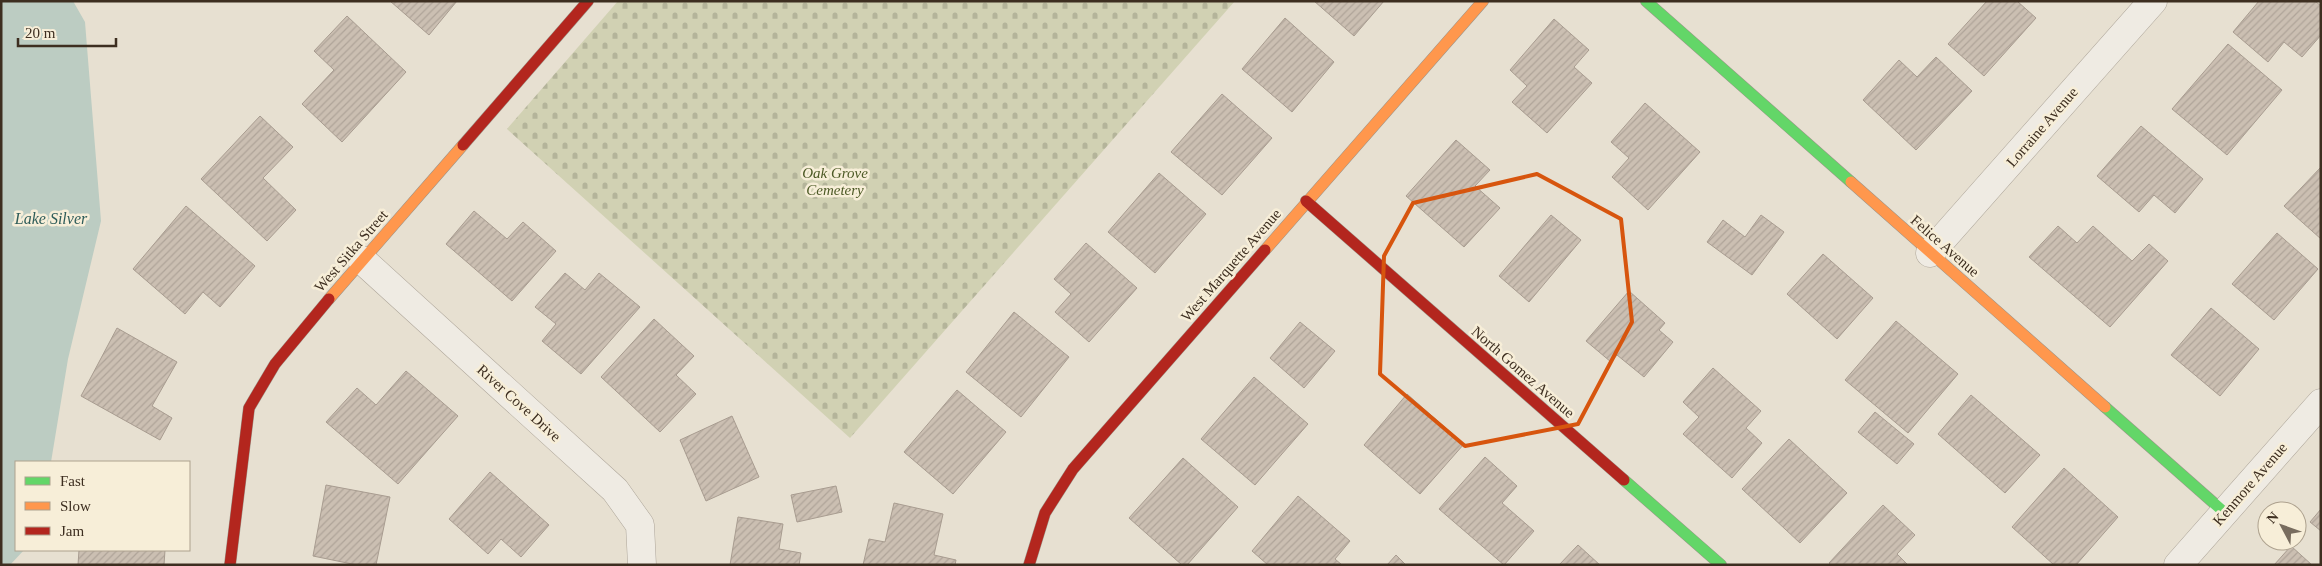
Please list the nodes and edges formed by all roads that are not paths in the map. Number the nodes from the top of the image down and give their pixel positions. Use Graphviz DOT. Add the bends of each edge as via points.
graph roads {
  1 [pos="588,1"];
  2 [pos="1483,1"];
  3 [pos="1646,1"];
  4 [pos="2153,1"];
  5 [pos="1306,201"];
  6 [pos="1930,254"];
  7 [pos="362,260"];
  8 [pos="2321,403"];
  9 [pos="2224,512"];
  10 [pos="230,565"];
  11 [pos="642,565"];
  12 [pos="1030,565"];
  13 [pos="1721,565"];
  14 [pos="2178,565"];
  1 -- 7 [label="street, West Sitka Street"];
  2 -- 5 [label="street, West Marquette Avenue"];
  3 -- 6 [label="street, Felice Avenue"];
  4 -- 6 [label="street, Lorraine Avenue"];
  5 -- 12 [label="street, West Marquette Avenue" via="1073,469 1045,513"];
  5 -- 13 [label="street, North Gomez Avenue"];
  6 -- 9 [label="street, Felice Avenue"];
  7 -- 10 [label="street, West Sitka Street" via="275,364 249,408"];
  7 -- 11 [label="street, River Cove Drive" via="615,490 640,525"];
  8 -- 9 [label="street, Kenmore Avenue"];
  9 -- 14 [label="street, Kenmore Avenue"];
}
